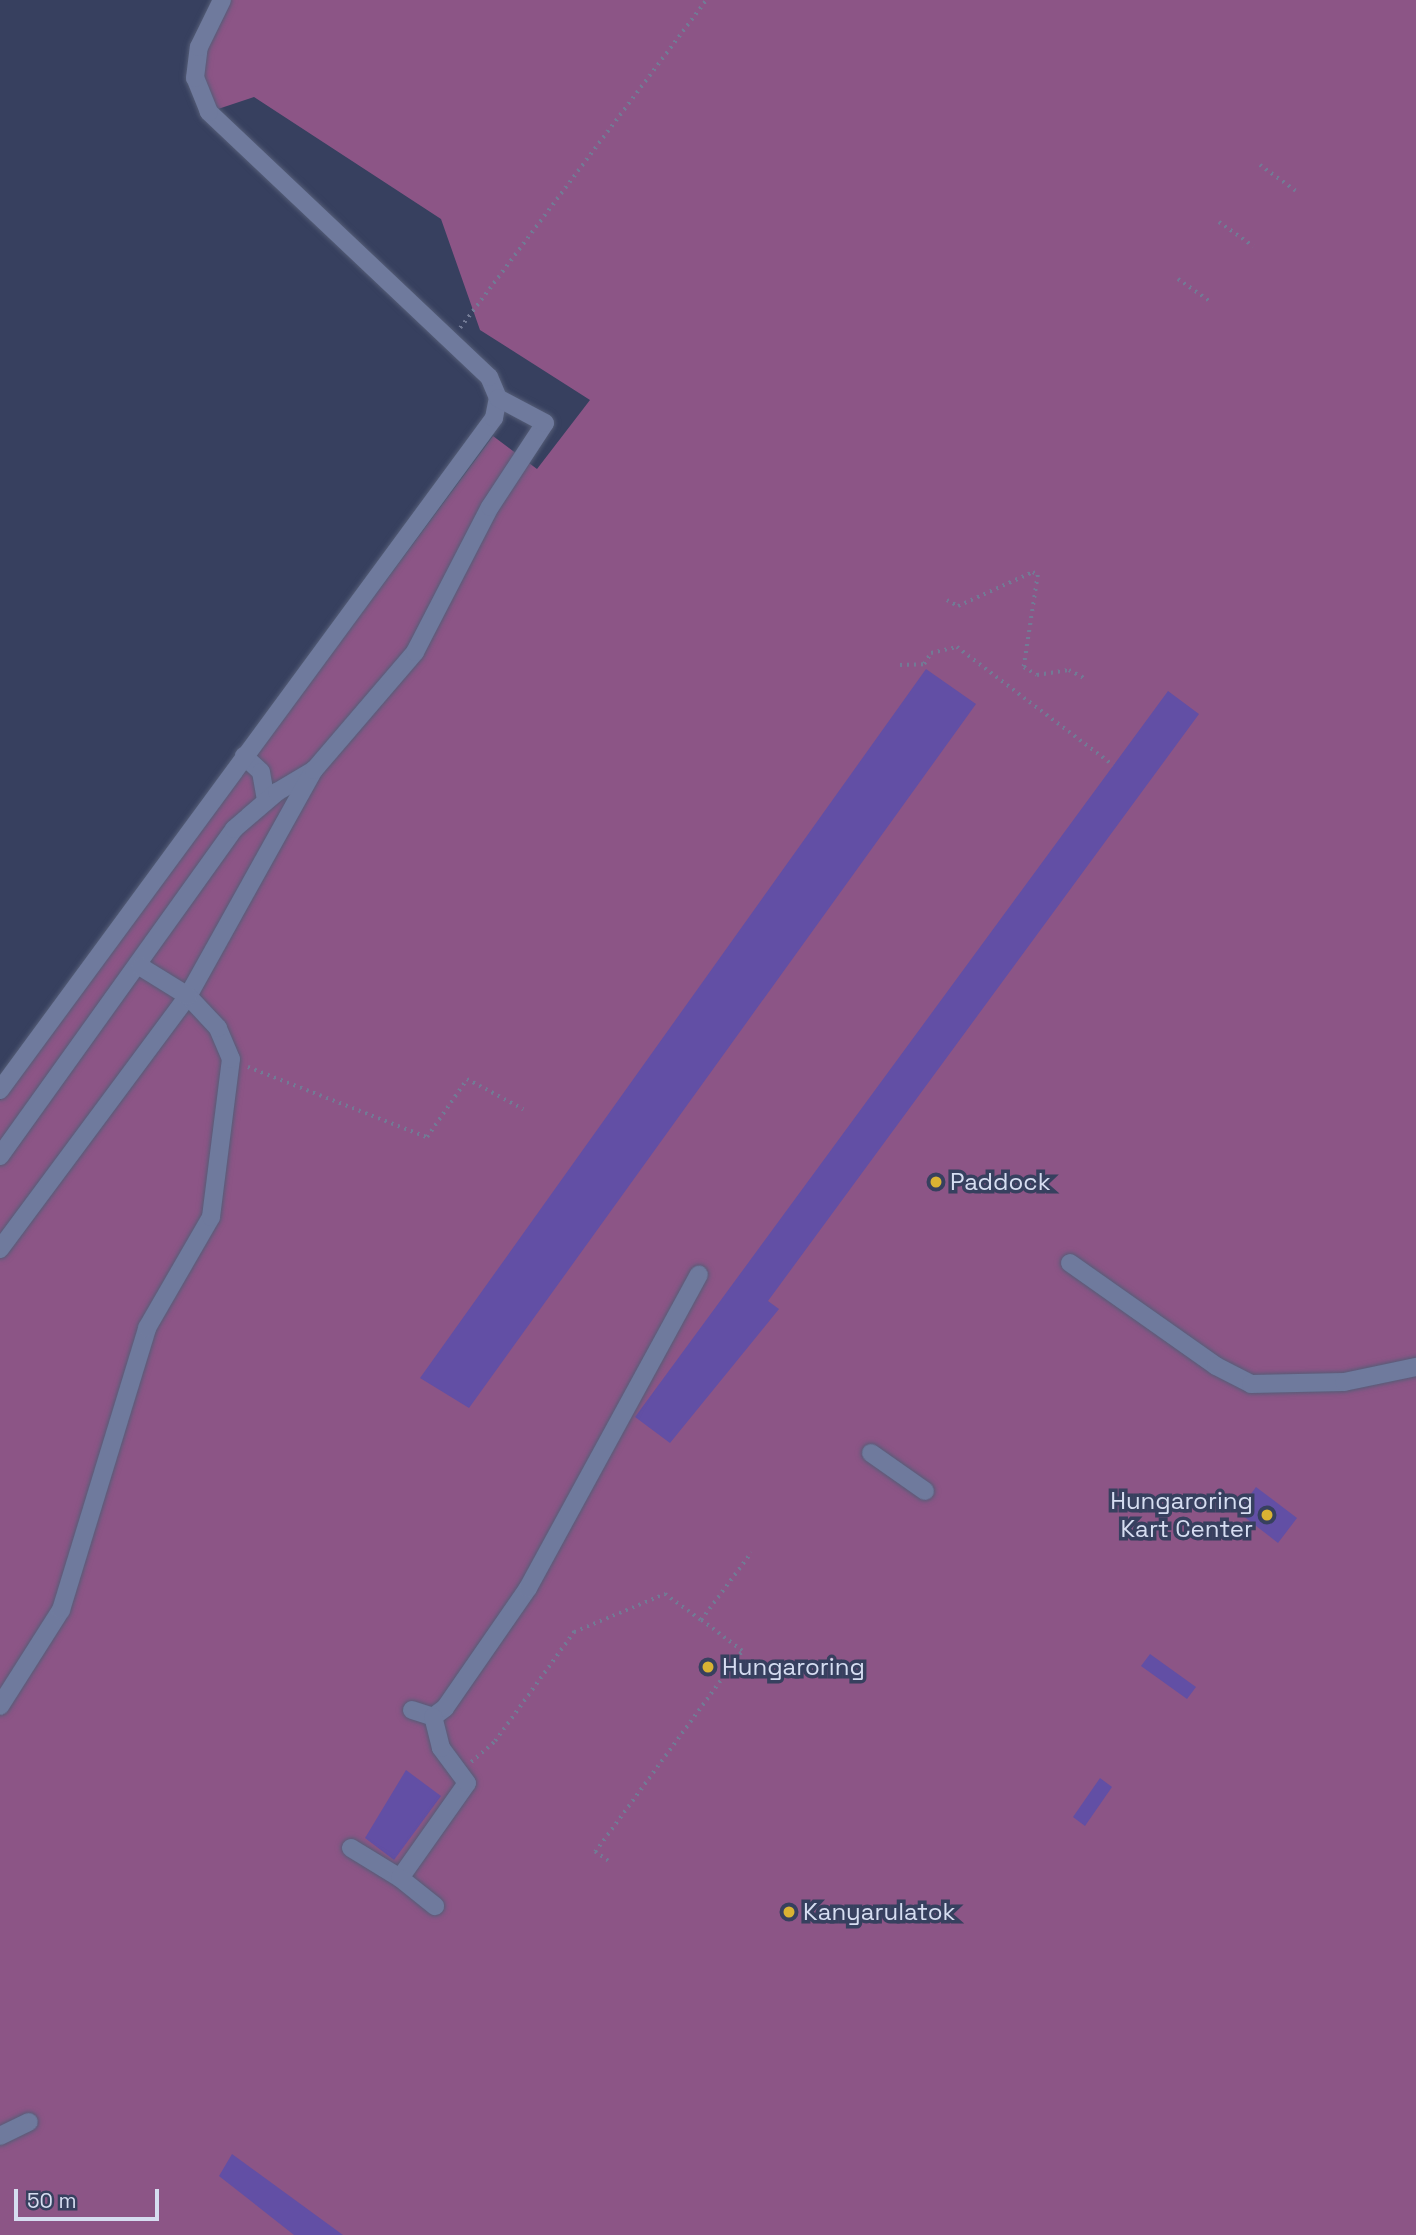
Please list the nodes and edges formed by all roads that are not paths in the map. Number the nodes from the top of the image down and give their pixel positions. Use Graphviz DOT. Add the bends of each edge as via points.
graph roads {
  1 [pos="222,0"];
  2 [pos="498,398"];
  3 [pos="244,756"];
  4 [pos="314,771"];
  5 [pos="266,801"];
  6 [pos="141,967"];
  7 [pos="188,996"];
  8 [pos="0,1090"];
  9 [pos="0,1156"];
  10 [pos="0,1250"];
  11 [pos="1070,1263"];
  12 [pos="699,1275"];
  13 [pos="1416,1367"];
  14 [pos="871,1453"];
  15 [pos="925,1491"];
  16 [pos="0,1706"];
  17 [pos="412,1710"];
  18 [pos="433,1717"];
  19 [pos="351,1848"];
  20 [pos="400,1878"];
  21 [pos="435,1906"];
  22 [pos="29,2122"];
  23 [pos="0,2136"];
  1 -- 2 [label="street" via="199,47 195,78 209,112 489,376"];
  2 -- 3 [label="street" via="494,418"];
  2 -- 4 [label="street" via="545,423 489,507 415,652"];
  3 -- 5 [label="street" via="261,772"];
  3 -- 8 [label="street"];
  4 -- 5 [label="street"];
  4 -- 7 [label="street"];
  5 -- 6 [label="street" via="234,829"];
  6 -- 7 [label="street"];
  6 -- 9 [label="street"];
  7 -- 10 [label="street"];
  7 -- 16 [label="street" via="218,1028 230,1059 211,1217 147,1328 61,1610"];
  11 -- 13 [label="street" via="1216,1366 1251,1384 1344,1382"];
  12 -- 18 [label="street" via="528,1588"];
  14 -- 15 [label="street"];
  17 -- 18 [label="street"];
  18 -- 20 [label="street" via="441,1748 467,1783"];
  19 -- 20 [label="street"];
  20 -- 21 [label="street"];
  22 -- 23 [label="street"];
}
